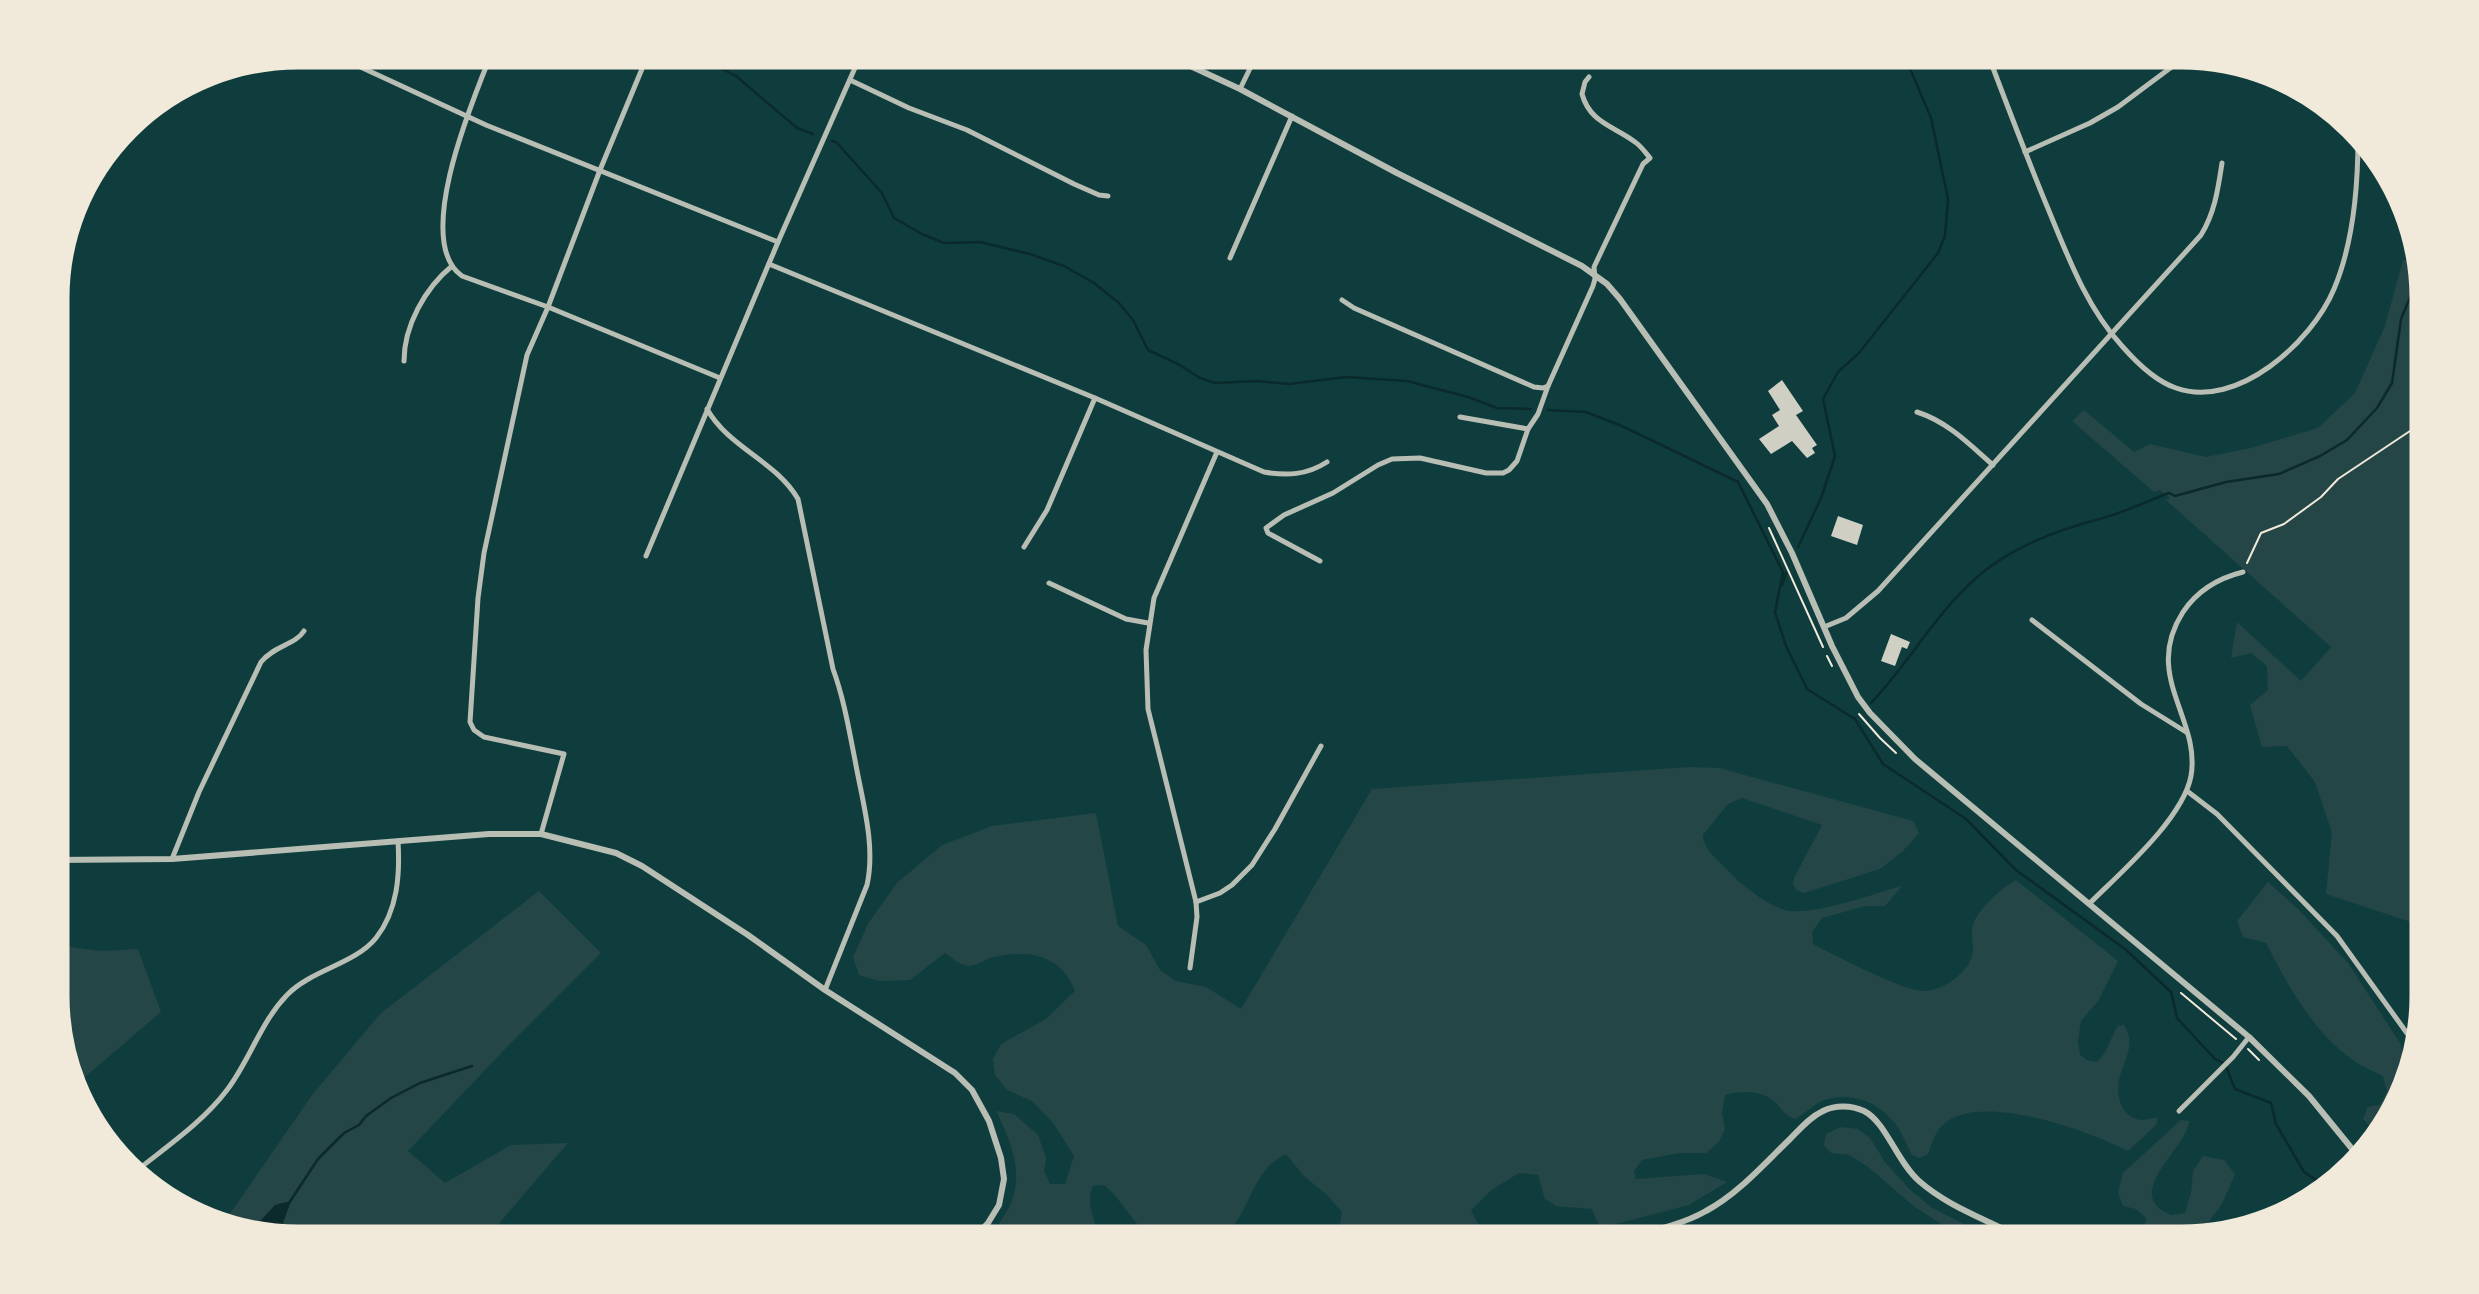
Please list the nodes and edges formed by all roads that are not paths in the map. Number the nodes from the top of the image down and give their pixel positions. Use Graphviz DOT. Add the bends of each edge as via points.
graph roads {
  1 [pos="356,65"];
  2 [pos="487,65"];
  3 [pos="644,65"];
  4 [pos="857,65"];
  5 [pos="1188,65"];
  6 [pos="1252,65"];
  7 [pos="1992,65"];
  8 [pos="2174,65"];
  9 [pos="1589,77"];
  10 [pos="850,80"];
  11 [pos="1240,89"];
  12 [pos="467,116"];
  13 [pos="1292,116"];
  14 [pos="2357,146"];
  15 [pos="2025,152"];
  16 [pos="2222,163"];
  17 [pos="600,170"];
  18 [pos="1108,196"];
  19 [pos="87,199"];
  20 [pos="78,219"];
  21 [pos="778,242"];
  22 [pos="1230,258"];
  23 [pos="769,264"];
  24 [pos="452,266"];
  25 [pos="1595,274"];
  26 [pos="1342,300"];
  27 [pos="548,307"];
  28 [pos="2112,333"];
  29 [pos="404,361"];
  30 [pos="720,378"];
  31 [pos="1548,386"];
  32 [pos="1095,398"];
  33 [pos="707,409"];
  34 [pos="1917,412"];
  35 [pos="1460,417"];
  36 [pos="1528,429"];
  37 [pos="1217,452"];
  38 [pos="1327,462"];
  39 [pos="1993,465"];
  40 [pos="1024,547"];
  41 [pos="646,556"];
  42 [pos="1320,561"];
  43 [pos="2243,572"];
  44 [pos="1049,583"];
  45 [pos="2032,620"];
  46 [pos="1148,623"];
  47 [pos="1824,627"];
  48 [pos="304,631"];
  49 [pos="2186,732"];
  50 [pos="1321,746"];
  51 [pos="2187,791"];
  52 [pos="541,834"];
  53 [pos="398,841"];
  54 [pos="172,859"];
  55 [pos="65,860"];
  56 [pos="1196,902"];
  57 [pos="2090,904"];
  58 [pos="1190,968"];
  59 [pos="825,990"];
  60 [pos="2409,1036"];
  61 [pos="2249,1037"];
  62 [pos="2179,1111"];
  63 [pos="2354,1152"];
  64 [pos="140,1167"];
  65 [pos="982,1229"];
  66 [pos="1658,1229"];
  67 [pos="2001,1229"];
  1 -- 12 [label="street"];
  2 -- 12 [label="street"];
  3 -- 17 [label="street"];
  4 -- 10 [label="street"];
  5 -- 11 [label="street"];
  6 -- 11 [label="street"];
  7 -- 15 [label="street"];
  8 -- 15 [label="street" via="2118,107"];
  9 -- 25 [label="street" via="1582,94 1592,112 1638,144 1650,158 1599,255"];
  10 -- 18 [label="street"];
  10 -- 21 [label="street"];
  11 -- 13 [label="street"];
  12 -- 17 [label="street"];
  12 -- 24 [label="street" via="445,201 443,232"];
  13 -- 22 [label="street"];
  13 -- 25 [label="street"];
  14 -- 28 [label="street" via="2349,234 2338,279 2313,327 2284,356 2228,387 2191,392 2154,377"];
  15 -- 28 [label="street" via="2071,266"];
  16 -- 28 [label="street" via="2212,214 2201,235"];
  17 -- 21 [label="street"];
  17 -- 27 [label="street"];
  19 -- 20 [label="street"];
  21 -- 23 [label="street"];
  23 -- 30 [label="street"];
  23 -- 32 [label="street"];
  24 -- 27 [label="street" via="462,276"];
  24 -- 29 [label="street" via="436,282 409,328"];
  25 -- 31 [label="street"];
  25 -- 47 [label="street" via="1620,299 1755,485"];
  26 -- 31 [label="street" via="1534,387"];
  27 -- 30 [label="street"];
  27 -- 52 [label="street" via="527,355 486,539 469,714 480,735 564,754"];
  28 -- 39 [label="street"];
  30 -- 33 [label="street"];
  31 -- 36 [label="street"];
  32 -- 37 [label="street"];
  32 -- 40 [label="street" via="1047,510"];
  33 -- 41 [label="street"];
  33 -- 59 [label="street" via="722,430 784,479 798,499 841,690 870,871"];
  34 -- 39 [label="street" via="1954,431"];
  35 -- 36 [label="street"];
  36 -- 42 [label="street" via="1515,466 1503,473 1471,471 1420,458 1392,459 1266,528"];
  37 -- 38 [label="street" via="1278,474 1308,472"];
  37 -- 46 [label="street" via="1169,558"];
  39 -- 47 [label="street" via="1869,600 1846,618"];
  43 -- 49 [label="street" via="2218,580 2197,596 2173,632 2169,671"];
  44 -- 46 [label="street" via="1126,619"];
  45 -- 49 [label="street" via="2141,704"];
  46 -- 56 [label="street" via="1148,709"];
  47 -- 57 [label="street" via="1858,697 1886,730"];
  48 -- 54 [label="street" via="261,662"];
  49 -- 51 [label="street" via="2192,759"];
  50 -- 56 [label="street" via="1252,865 1233,885"];
  51 -- 57 [label="street" via="2174,815"];
  51 -- 60 [label="street" via="2217,814 2337,936"];
  52 -- 53 [label="street"];
  52 -- 59 [label="street" via="616,853 642,866"];
  53 -- 54 [label="street"];
  53 -- 64 [label="street" via="397,888 392,910 376,939 289,993 271,1013 221,1098"];
  54 -- 55 [label="street"];
  56 -- 58 [label="street"];
  57 -- 61 [label="street"];
  59 -- 65 [label="street" via="946,1066 978,1099 996,1138 1003,1191 994,1215"];
  61 -- 62 [label="street"];
  61 -- 63 [label="street" via="2309,1096"];
  66 -- 67 [label="street" via="1709,1210 1821,1112 1842,1106 1869,1114 1899,1160 1920,1182 1961,1210"];
}
